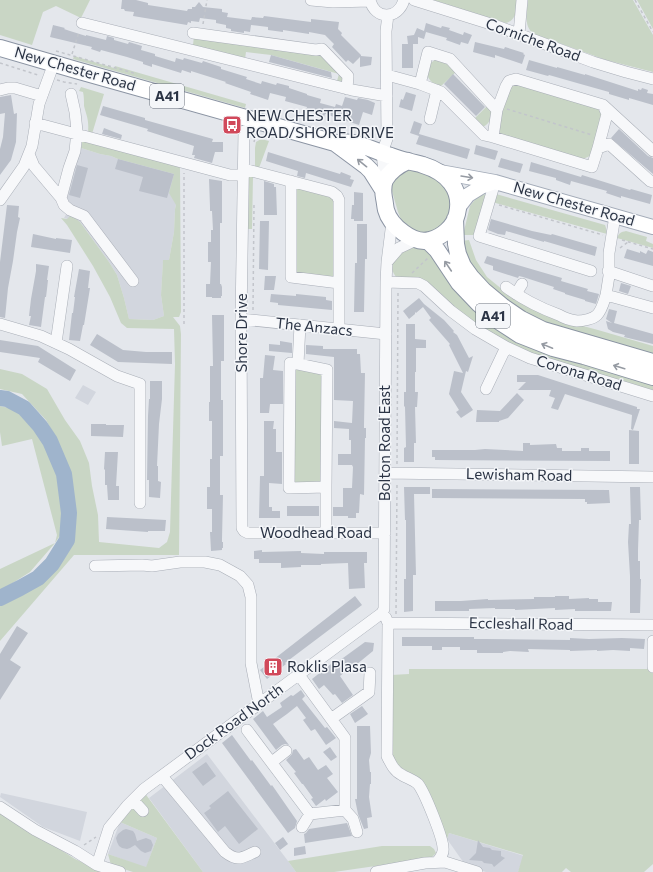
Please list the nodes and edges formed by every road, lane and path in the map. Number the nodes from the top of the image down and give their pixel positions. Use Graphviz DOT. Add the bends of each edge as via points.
graph roads {
  1 [pos="207,0"];
  2 [pos="311,0"];
  3 [pos="404,0"];
  4 [pos="414,0"];
  5 [pos="522,0"];
  6 [pos="635,0"];
  7 [pos="370,1"];
  8 [pos="388,15"];
  9 [pos="82,23"];
  10 [pos="653,32"];
  11 [pos="197,33"];
  12 [pos="519,34"];
  13 [pos="0,48"];
  14 [pos="61,66"];
  15 [pos="387,75"];
  16 [pos="653,79"];
  17 [pos="420,84"];
  18 [pos="347,89"];
  19 [pos="0,90"];
  20 [pos="437,90"];
  21 [pos="71,94"];
  22 [pos="42,96"];
  23 [pos="387,96"];
  24 [pos="603,105"];
  25 [pos="498,108"];
  26 [pos="430,119"];
  27 [pos="35,123"];
  28 [pos="244,131"];
  29 [pos="76,133"];
  30 [pos="493,138"];
  31 [pos="335,143"];
  32 [pos="600,143"];
  33 [pos="653,151"];
  34 [pos="382,153"];
  35 [pos="28,154"];
  36 [pos="408,161"];
  37 [pos="184,163"];
  38 [pos="244,172"];
  39 [pos="440,172"];
  40 [pos="291,181"];
  41 [pos="495,182"];
  42 [pos="653,182"];
  43 [pos="384,186"];
  44 [pos="3,187"];
  45 [pos="61,198"];
  46 [pos="0,200"];
  47 [pos="489,202"];
  48 [pos="457,214"];
  49 [pos="615,216"];
  50 [pos="392,222"];
  51 [pos="653,227"];
  52 [pos="611,237"];
  53 [pos="422,240"];
  54 [pos="653,249"];
  55 [pos="387,262"];
  56 [pos="67,266"];
  57 [pos="591,271"];
  58 [pos="608,271"];
  59 [pos="133,281"];
  60 [pos="386,282"];
  61 [pos="402,282"];
  62 [pos="339,283"];
  63 [pos="522,284"];
  64 [pos="653,286"];
  65 [pos="506,288"];
  66 [pos="516,294"];
  67 [pos="606,295"];
  68 [pos="653,308"];
  69 [pos="242,319"];
  70 [pos="0,324"];
  71 [pos="184,324"];
  72 [pos="300,325"];
  73 [pos="339,330"];
  74 [pos="386,334"];
  75 [pos="56,343"];
  76 [pos="506,347"];
  77 [pos="653,362"];
  78 [pos="298,364"];
  79 [pos="653,377"];
  80 [pos="486,389"];
  81 [pos="653,396"];
  82 [pos="385,473"];
  83 [pos="397,473"];
  84 [pos="653,477"];
  85 [pos="326,487"];
  86 [pos="140,504"];
  87 [pos="248,533"];
  88 [pos="326,533"];
  89 [pos="385,533"];
  90 [pos="96,566"];
  91 [pos="389,620"];
  92 [pos="653,626"];
  93 [pos="653,641"];
  94 [pos="653,667"];
  95 [pos="370,673"];
  96 [pos="299,675"];
  97 [pos="259,704"];
  98 [pos="331,719"];
  99 [pos="247,730"];
  100 [pos="286,751"];
  101 [pos="272,762"];
  102 [pos="162,776"];
  103 [pos="133,800"];
  104 [pos="0,807"];
  105 [pos="345,810"];
  106 [pos="143,811"];
  107 [pos="310,814"];
  108 [pos="302,827"];
  109 [pos="357,832"];
  110 [pos="255,852"];
  111 [pos="437,862"];
  112 [pos="98,865"];
  113 [pos="120,872"];
  114 [pos="376,872"];
  115 [pos="477,872"];
  1 -- 11 [label="path"];
  2 -- 7 [label="street"];
  3 -- 8 [label="street" via="402,7"];
  4 -- 12 [label="street, Corniche Road"];
  5 -- 12 [label="street"];
  6 -- 10 [label="path"];
  7 -- 8 [label="street" via="375,11"];
  8 -- 15 [label="street"];
  9 -- 14 [label="path"];
  9 -- 18 [label="street"];
  11 -- 18 [label="street" via="322,49 348,76"];
  12 -- 16 [label="street, Corniche Road" via="593,62"];
  13 -- 14 [label="highway, New Chester Road / A41"];
  14 -- 22 [label="street"];
  14 -- 31 [label="highway, New Chester Road / A41"];
  15 -- 17 [label="street"];
  15 -- 23 [label="street"];
  17 -- 20 [label="street"];
  17 -- 25 [label="street" via="428,52 450,59"];
  18 -- 23 [label="street"];
  19 -- 22 [label="street" via="15,88"];
  20 -- 26 [label="street"];
  20 -- 30 [label="street" via="442,92 484,135"];
  21 -- 29 [label="street"];
  22 -- 27 [label="street"];
  23 -- 34 [label="street" via="387,139"];
  24 -- 25 [label="street" via="516,79 509,81"];
  24 -- 32 [label="street" via="607,114"];
  24 -- 33 [label="street"];
  25 -- 30 [label="street"];
  25 -- 32 [label="path"];
  27 -- 29 [label="street"];
  27 -- 35 [label="street" via="32,146"];
  28 -- 38 [label="street, Shore Drive"];
  29 -- 37 [label="street"];
  29 -- 45 [label="street" via="75,151"];
  30 -- 32 [label="street" via="592,167"];
  31 -- 34 [label="highway, New Chester Road / A41" via="353,143"];
  43 -- 31 [label="highway, New Chester Road / A41, one-way" via="366,166"];
  32 -- 42 [label="street" via="609,144"];
  34 -- 36 [label="highway, New Chester Road / A41"];
  34 -- 43 [label="street"];
  35 -- 44 [label="street" via="24,166"];
  35 -- 45 [label="street" via="34,166"];
  36 -- 39 [label="highway, A41"];
  36 -- 43 [label="highway" via="395,168"];
  37 -- 38 [label="street" via="230,176"];
  37 -- 71 [label="path"];
  38 -- 40 [label="street"];
  38 -- 69 [label="street, Shore Drive"];
  39 -- 41 [label="main road, New Chester Road, one-way"];
  39 -- 48 [label="highway, A41" via="455,190"];
  40 -- 62 [label="street" via="332,192 339,200"];
  40 -- 62 [label="street" via="290,277"];
  41 -- 47 [label="street"];
  41 -- 48 [label="main road, New Chester Road" via="468,195"];
  41 -- 49 [label="main road, New Chester Road"];
  43 -- 50 [label="highway, A41" via="386,210"];
  44 -- 46 [label="street"];
  45 -- 59 [label="street" via="70,210 84,216"];
  47 -- 52 [label="path"];
  47 -- 57 [label="street" via="479,236"];
  48 -- 53 [label="highway" via="442,235"];
  48 -- 77 [label="highway, A41" via="458,254 471,277 502,306 543,330"];
  49 -- 51 [label="main road, New Chester Road"];
  49 -- 52 [label="street"];
  50 -- 53 [label="highway, A41" via="408,236"];
  50 -- 55 [label="street, Bolton Road East"];
  52 -- 54 [label="path"];
  52 -- 58 [label="street"];
  53 -- 55 [label="street" via="399,248"];
  79 -- 53 [label="highway, A41, one-way" via="553,348 520,335 479,304 459,283 437,250"];
  55 -- 60 [label="street, Bolton Road East"];
  56 -- 75 [label="street"];
  58 -- 64 [label="street"];
  58 -- 67 [label="street"];
  60 -- 61 [label="street, Corona Road"];
  60 -- 74 [label="street, Bolton Road East"];
  61 -- 76 [label="street, Corona Road" via="424,286 475,329"];
  61 -- 83 [label="path" via="398,292"];
  62 -- 73 [label="street"];
  63 -- 66 [label="street"];
  65 -- 66 [label="street"];
  66 -- 67 [label="street" via="547,311 577,321 597,315"];
  67 -- 68 [label="street"];
  69 -- 72 [label="street, The Anzacs"];
  69 -- 87 [label="street, Shore Drive" via="242,528"];
  70 -- 75 [label="street"];
  72 -- 73 [label="street, The Anzacs"];
  72 -- 78 [label="street"];
  73 -- 74 [label="street, The Anzacs"];
  74 -- 82 [label="street, Bolton Road East"];
  75 -- 86 [label="street" via="117,376 140,384"];
  76 -- 80 [label="street"];
  76 -- 81 [label="street, Corona Road" via="530,358"];
  78 -- 85 [label="street" via="327,370"];
  78 -- 85 [label="street" via="290,363 289,488"];
  82 -- 83 [label="street, Lewisham Road"];
  82 -- 89 [label="street, Bolton Road East"];
  83 -- 84 [label="street, Lewisham Road"];
  83 -- 91 [label="path"];
  85 -- 88 [label="street"];
  87 -- 88 [label="street, Woodhead Road"];
  88 -- 89 [label="street, Woodhead Road"];
  89 -- 91 [label="street, Bolton Road East" via="384,609"];
  90 -- 97 [label="street" via="152,566 205,562 220,565 240,576 248,585 251,597 251,663"];
  91 -- 92 [label="street, Eccleshall Road"];
  91 -- 96 [label="street, Dock Road North"];
  91 -- 111 [label="street, Bolton Road East" via="387,756 392,767 418,783 424,795 444,850"];
  93 -- 94 [label="street"];
  95 -- 98 [label="street" via="369,692"];
  96 -- 97 [label="street, Dock Road North"];
  96 -- 98 [label="street"];
  97 -- 102 [label="street, Dock Road North"];
  98 -- 105 [label="street" via="345,738"];
  99 -- 101 [label="street"];
  100 -- 101 [label="street"];
  101 -- 107 [label="street"];
  102 -- 103 [label="street, Dock Road North"];
  102 -- 110 [label="street" via="232,858 240,858"];
  103 -- 106 [label="street"];
  103 -- 112 [label="street, Dock Road North" via="109,828"];
  104 -- 112 [label="street"];
  105 -- 107 [label="street"];
  105 -- 109 [label="street" via="353,819"];
  107 -- 108 [label="street"];
  111 -- 114 [label="street"];
  111 -- 115 [label="street"];
  112 -- 113 [label="street"];
}
